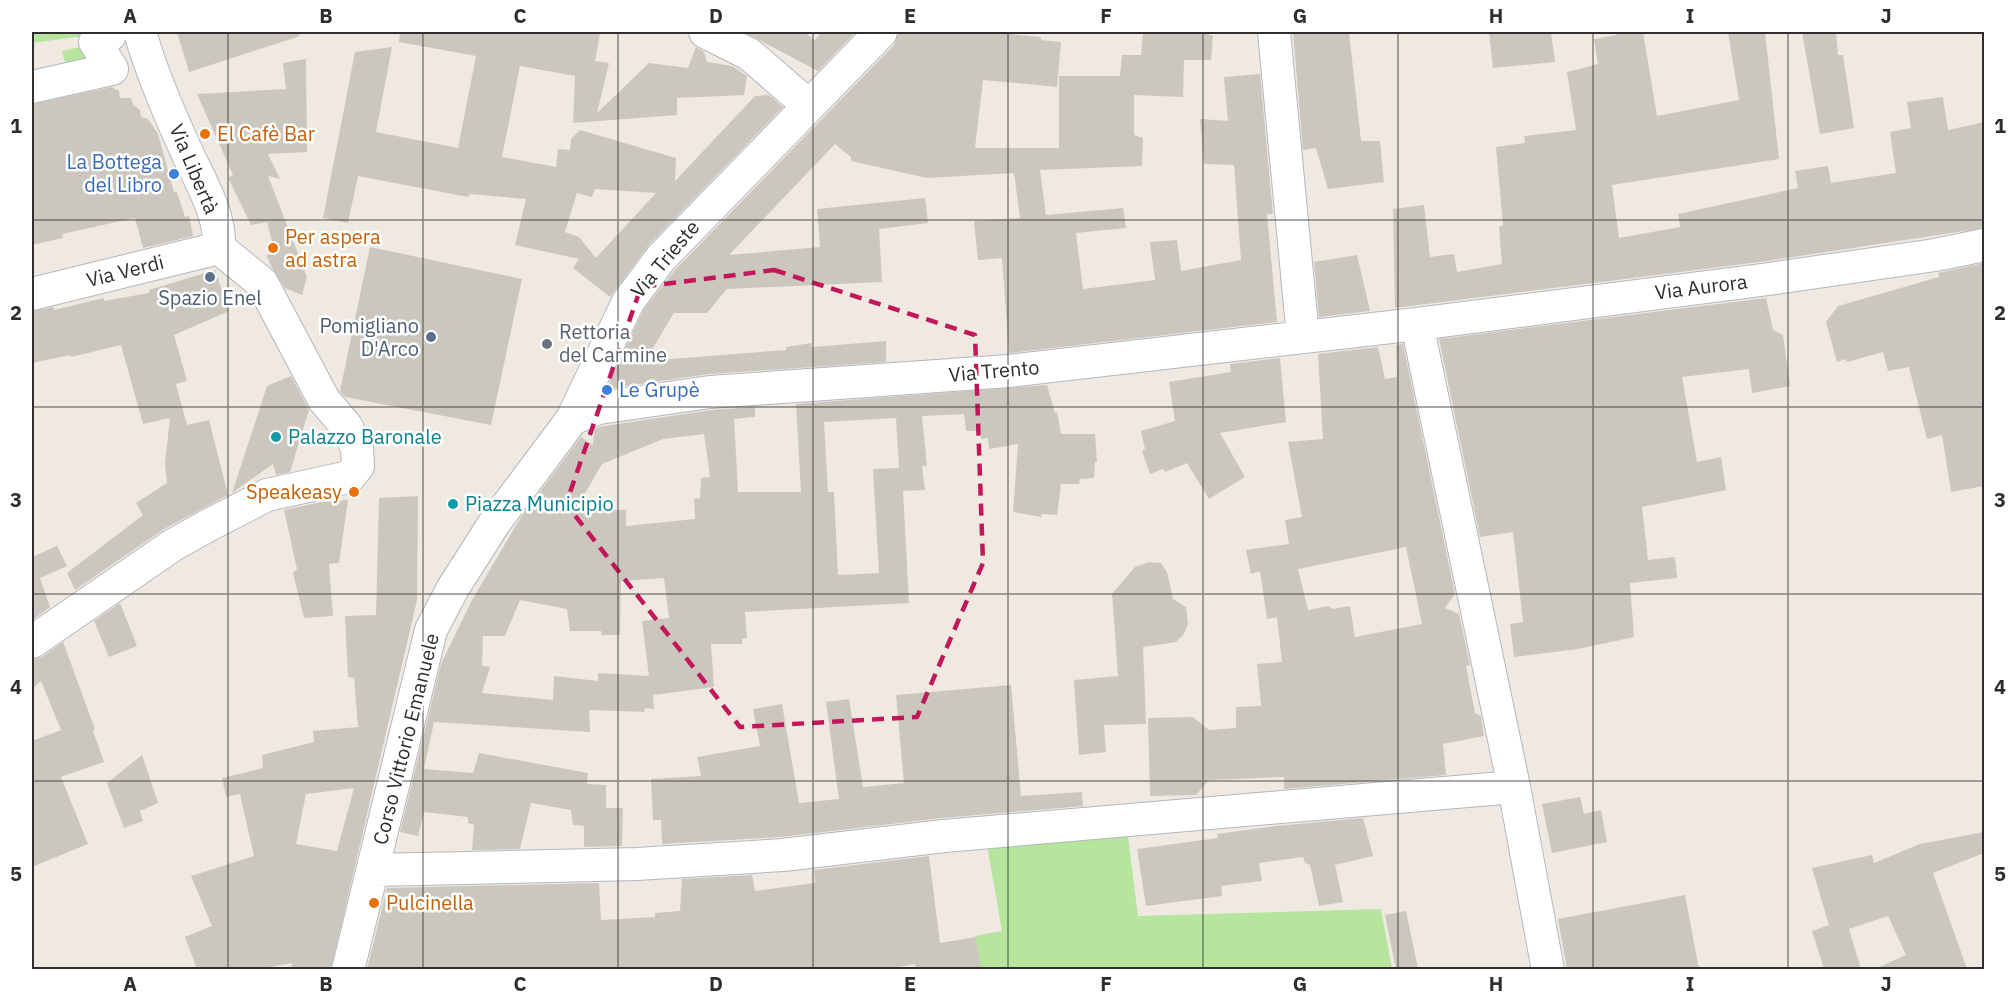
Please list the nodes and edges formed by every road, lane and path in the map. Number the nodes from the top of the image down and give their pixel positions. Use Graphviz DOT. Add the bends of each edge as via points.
graph roads {
  1 [pos="109,32"];
  2 [pos="140,32"];
  3 [pos="705,32"];
  4 [pos="881,32"];
  5 [pos="1274,32"];
  6 [pos="32,87"];
  7 [pos="808,105"];
  8 [pos="1984,245"];
  9 [pos="219,248"];
  10 [pos="32,294"];
  11 [pos="1417,324"];
  12 [pos="1303,337"];
  13 [pos="572,419"];
  14 [pos="495,522"];
  15 [pos="32,642"];
  16 [pos="1514,787"];
  17 [pos="374,870"];
  18 [pos="348,969"];
  19 [pos="1548,969"];
  1 -- 6 [label="street" via="110,35 95,42 112,69"];
  2 -- 9 [label="street, Via Libertà" via="184,148 215,215 220,231"];
  3 -- 7 [label="street" via="749,54"];
  4 -- 7 [label="street, Via Trieste"];
  5 -- 12 [label="street"];
  7 -- 13 [label="street, Via Trieste" via="661,258 628,302"];
  8 -- 11 [label="street, Via Aurora" via="1769,279"];
  9 -- 10 [label="street, Via Verdi"];
  9 -- 15 [label="street" via="262,283 324,400 346,426 357,448 358,466 349,477 267,495 209,525 173,545"];
  11 -- 12 [label="street, Via Trento"];
  11 -- 16 [label="street"];
  12 -- 13 [label="street, Via Trento" via="1008,371 710,392 598,408"];
  13 -- 14 [label="street, Via Trieste"];
  14 -- 17 [label="street, Corso Vittorio Emanuele" via="431,630"];
  16 -- 17 [label="street" via="944,836 783,855 637,864"];
  16 -- 19 [label="street"];
  17 -- 18 [label="street, Corso Vittorio Emanuele"];
}
